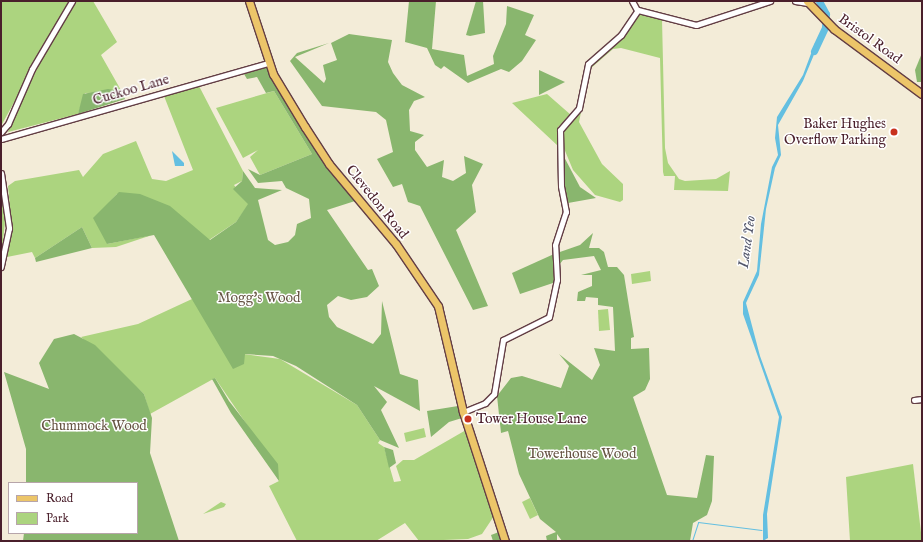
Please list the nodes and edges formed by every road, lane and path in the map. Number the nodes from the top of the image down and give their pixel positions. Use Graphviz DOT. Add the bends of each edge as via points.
graph roads {
  1 [pos="72,1"];
  2 [pos="249,1"];
  3 [pos="632,1"];
  4 [pos="770,1"];
  5 [pos="795,1"];
  6 [pos="808,2"];
  7 [pos="637,10"];
  8 [pos="268,63"];
  9 [pos="922,94"];
  10 [pos="1,132"];
  11 [pos="1,139"];
  12 [pos="1,173"];
  13 [pos="1,267"];
  14 [pos="922,399"];
  15 [pos="914,400"];
  16 [pos="463,412"];
  17 [pos="505,541"];
  1 -- 10 [label="street" via="32,69 8,124"];
  2 -- 8 [label="main road, Clevedon Road"];
  3 -- 7 [label="street"];
  4 -- 7 [label="street" via="696,25"];
  5 -- 6 [label="street"];
  6 -- 9 [label="main road, Bristol Road" via="828,24"];
  7 -- 16 [label="street" via="621,35 588,64 579,108 561,126 561,186 566,212 556,241 558,280 549,317 503,340 494,394 485,402"];
  8 -- 11 [label="street, Cuckoo Lane"];
  8 -- 16 [label="main road, Clevedon Road" via="328,164 396,244 435,301 444,324"];
  12 -- 13 [label="street" via="9,228"];
  14 -- 15 [label="street"];
  16 -- 17 [label="main road, Clevedon Road"];
}
